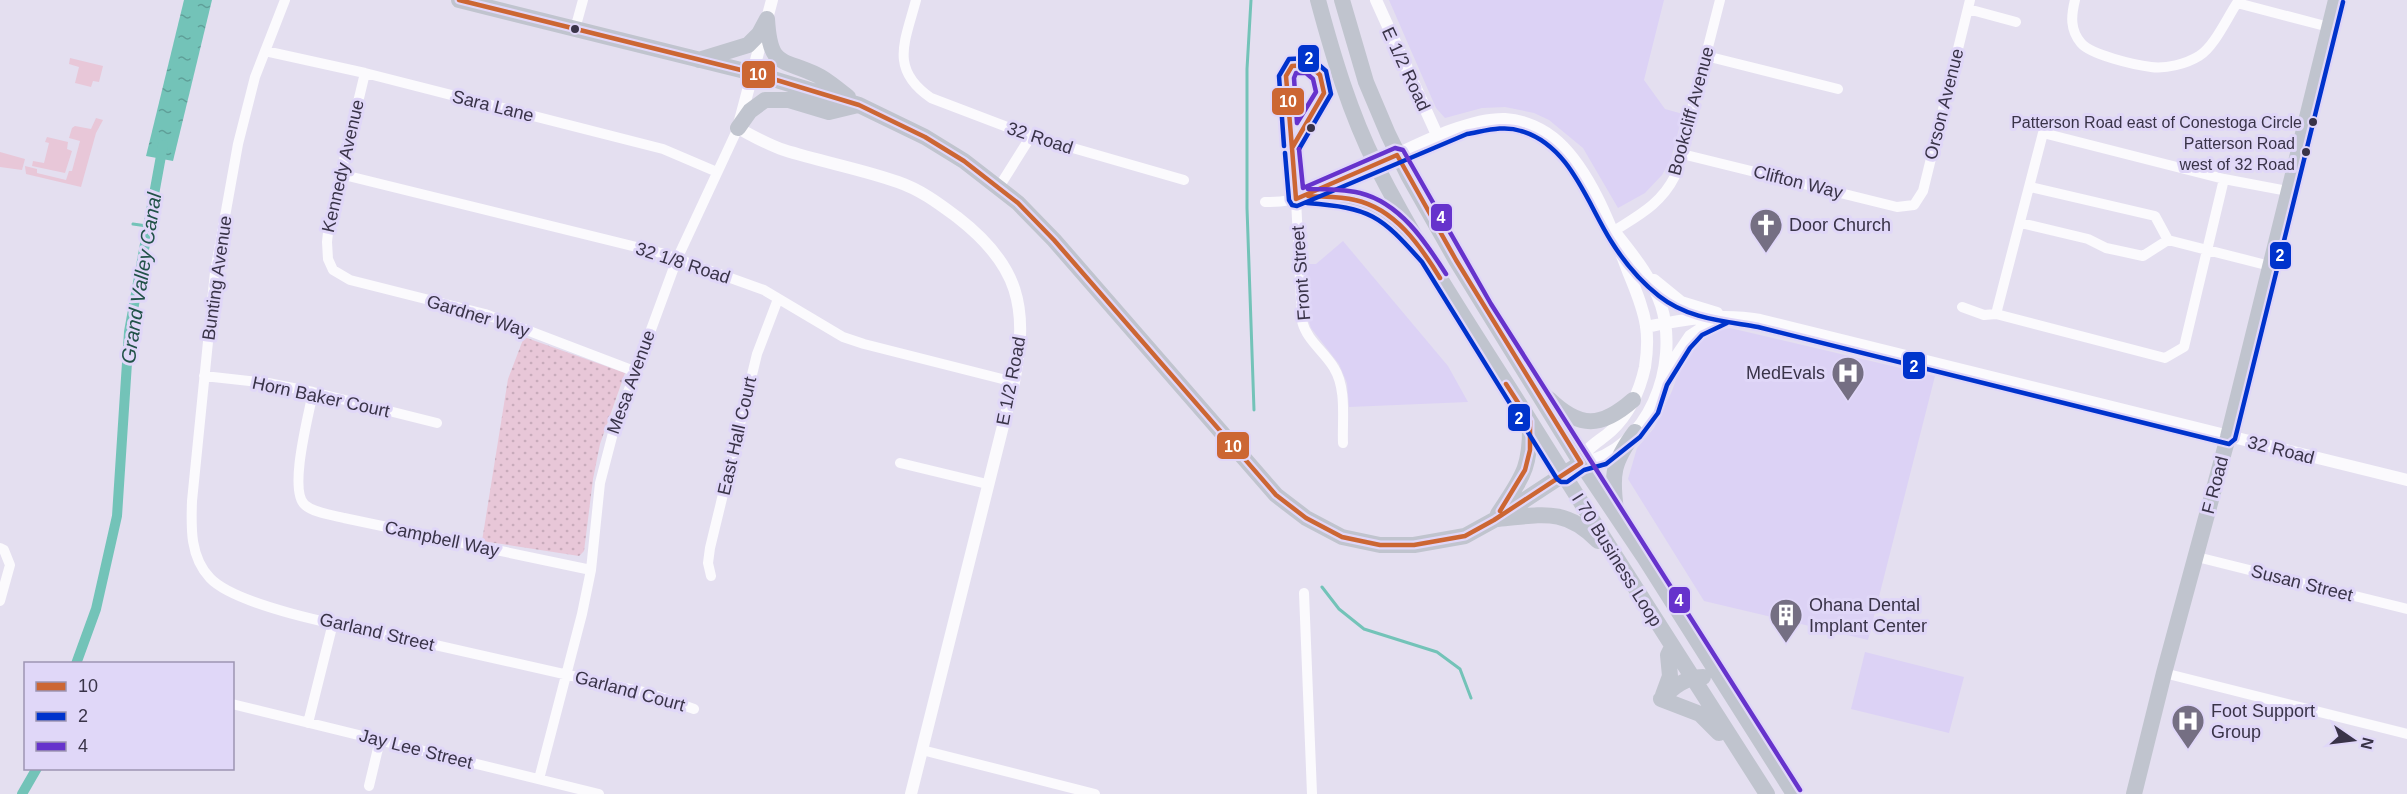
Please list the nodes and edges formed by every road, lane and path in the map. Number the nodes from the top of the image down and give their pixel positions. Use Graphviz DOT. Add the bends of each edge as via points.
graph roads {
  1 [pos="285,0"];
  2 [pos="459,0"];
  3 [pos="583,0"];
  4 [pos="772,0"];
  5 [pos="916,0"];
  6 [pos="1318,0"];
  7 [pos="1342,0"];
  8 [pos="1376,0"];
  9 [pos="1720,0"];
  10 [pos="2075,0"];
  11 [pos="2336,0"];
  12 [pos="2236,2"];
  13 [pos="1969,4"];
  14 [pos="767,19"];
  15 [pos="2016,22"];
  16 [pos="2329,27"];
  17 [pos="575,29"];
  18 [pos="265,51"];
  19 [pos="1706,56"];
  20 [pos="699,60"];
  21 [pos="365,73"];
  22 [pos="753,73"];
  23 [pos="1839,89"];
  24 [pos="859,105"];
  25 [pos="738,128"];
  26 [pos="1031,136"];
  27 [pos="1438,137"];
  28 [pos="1682,154"];
  29 [pos="1397,155"];
  30 [pos="1376,164"];
  31 [pos="717,172"];
  32 [pos="340,174"];
  33 [pos="2224,178"];
  34 [pos="1184,180"];
  35 [pos="999,187"];
  36 [pos="2030,187"];
  37 [pos="2288,191"];
  38 [pos="1301,197"];
  39 [pos="1265,202"];
  40 [pos="1914,206"];
  41 [pos="2021,223"];
  42 [pos="1614,231"];
  43 [pos="2168,240"];
  44 [pos="2208,251"];
  45 [pos="1428,258"];
  46 [pos="328,259"];
  47 [pos="677,259"];
  48 [pos="2270,266"];
  49 [pos="1642,268"];
  50 [pos="778,299"];
  51 [pos="1962,308"];
  52 [pos="1996,314"];
  53 [pos="1724,316"];
  54 [pos="1664,323"];
  55 [pos="1646,327"];
  56 [pos="634,371"];
  57 [pos="204,376"];
  58 [pos="1528,376"];
  59 [pos="1660,381"];
  60 [pos="1014,382"];
  61 [pos="313,392"];
  62 [pos="1633,400"];
  63 [pos="1530,421"];
  64 [pos="437,423"];
  65 [pos="1635,432"];
  66 [pos="2228,437"];
  67 [pos="1344,443"];
  68 [pos="900,463"];
  69 [pos="1581,463"];
  70 [pos="1563,475"];
  71 [pos="2407,480"];
  72 [pos="987,484"];
  73 [pos="1616,514"];
  74 [pos="1494,520"];
  75 [pos="0,548"];
  76 [pos="2197,557"];
  77 [pos="200,564"];
  78 [pos="591,570"];
  79 [pos="1625,571"];
  80 [pos="711,576"];
  81 [pos="1304,593"];
  82 [pos="0,601"];
  83 [pos="2407,609"];
  84 [pos="333,622"];
  85 [pos="1672,647"];
  86 [pos="2164,673"];
  87 [pos="566,674"];
  88 [pos="1719,676"];
  89 [pos="1692,677"];
  90 [pos="1661,699"];
  91 [pos="234,704"];
  92 [pos="694,709"];
  93 [pos="308,723"];
  94 [pos="2407,734"];
  95 [pos="380,740"];
  96 [pos="922,750"];
  97 [pos="539,780"];
  98 [pos="369,786"];
  99 [pos="1766,793"];
  100 [pos="598,794"];
  101 [pos="911,794"];
  102 [pos="1095,794"];
  103 [pos="1312,794"];
  104 [pos="1794,794"];
  105 [pos="2134,794"];
  1 -- 18 [label="street, Bunting Avenue"];
  2 -- 17 [label="main road"];
  3 -- 17 [label="street"];
  4 -- 14 [label="street, Mesa Avenue"];
  5 -- 26 [label="street, 32 Road" via="903,60 917,88 931,98"];
  6 -- 30 [label="main road, I 70 Business Loop" via="1350,102"];
  7 -- 29 [label="main road, I 70 Business Loop" via="1366,82"];
  8 -- 27 [label="street, E 1/2 Road"];
  9 -- 19 [label="street, Bookcliff Avenue"];
  10 -- 12 [label="street" via="2071,19 2082,45 2105,56 2151,67 2183,64 2202,55"];
  11 -- 16 [label="main road, F Road"];
  12 -- 16 [label="street"];
  13 -- 15 [label="street"];
  13 -- 40 [label="street, Orson Avenue" via="1923,191"];
  14 -- 20 [label="main road" via="748,45"];
  14 -- 22 [label="street, Mesa Avenue"];
  14 -- 24 [label="main road" via="770,45 777,58 819,75"];
  16 -- 37 [label="main road, F Road"];
  17 -- 20 [label="main road"];
  18 -- 21 [label="street, Sara Lane"];
  18 -- 57 [label="street, Bunting Avenue" via="238,144 215,272"];
  19 -- 23 [label="street"];
  19 -- 28 [label="street, Bookcliff Avenue"];
  20 -- 22 [label="main road"];
  21 -- 31 [label="street, Sara Lane" via="663,149"];
  21 -- 32 [label="street, Kennedy Avenue"];
  22 -- 24 [label="main road"];
  22 -- 25 [label="street, Mesa Avenue"];
  24 -- 25 [label="main road" via="829,112 789,100 765,100 750,111"];
  24 -- 35 [label="main road" via="932,141"];
  25 -- 31 [label="street, Mesa Avenue"];
  25 -- 60 [label="street, E 1/2 Road" via="782,149 912,187 981,237 1005,267 1019,304 1021,339"];
  26 -- 34 [label="street, 32 Road"];
  26 -- 35 [label="street"];
  27 -- 29 [label="street"];
  27 -- 42 [label="street" via="1493,120 1517,121 1541,130 1575,161"];
  28 -- 40 [label="street, Clifton Way" via="1897,207"];
  28 -- 42 [label="street, Bookcliff Avenue" via="1660,200"];
  29 -- 30 [label="street"];
  29 -- 58 [label="main road, I 70 Business Loop"];
  30 -- 38 [label="street"];
  30 -- 45 [label="main road, I 70 Business Loop"];
  31 -- 47 [label="street, Mesa Avenue"];
  32 -- 46 [label="street, Kennedy Avenue" via="327,242"];
  32 -- 47 [label="street, 32 1/8 Road"];
  33 -- 36 [label="street" via="2043,133"];
  33 -- 37 [label="street"];
  33 -- 44 [label="street"];
  35 -- 74 [label="main road" via="1061,248 1263,481 1306,518 1342,537 1396,546 1465,536"];
  36 -- 41 [label="street"];
  36 -- 43 [label="street" via="2155,216"];
  37 -- 48 [label="main road, F Road"];
  38 -- 39 [label="street"];
  38 -- 45 [label="main road" via="1353,199 1375,206 1403,228"];
  38 -- 67 [label="street, Front Street" via="1302,321 1340,379"];
  41 -- 43 [label="street" via="2143,256"];
  41 -- 52 [label="street"];
  42 -- 49 [label="street"];
  42 -- 55 [label="street"];
  43 -- 44 [label="street"];
  44 -- 48 [label="street"];
  44 -- 52 [label="street" via="2184,347 2165,358"];
  45 -- 63 [label="main road, I 70 Business Loop"];
  46 -- 56 [label="street, Gardner Way" via="333,270 350,280 485,314"];
  47 -- 50 [label="street, 32 1/8 Road" via="764,290"];
  47 -- 56 [label="street, Mesa Avenue"];
  48 -- 66 [label="main road, F Road"];
  49 -- 53 [label="street" via="1682,302"];
  49 -- 54 [label="street" via="1656,292"];
  50 -- 60 [label="street, 32 1/8 Road" via="854,340"];
  50 -- 80 [label="street, East Hall Court" via="754,365 710,548"];
  51 -- 52 [label="street" via="1984,315"];
  53 -- 54 [label="street, 32 Road"];
  53 -- 59 [label="street" via="1690,336"];
  53 -- 66 [label="street, 32 Road" via="1760,320"];
  54 -- 55 [label="street, 32 Road"];
  54 -- 59 [label="street" via="1666,353"];
  55 -- 62 [label="street" via="1645,365"];
  56 -- 78 [label="street, Mesa Avenue" via="600,483"];
  57 -- 61 [label="street, Horn Baker Court"];
  57 -- 77 [label="street, Bunting Avenue" via="191,534"];
  58 -- 62 [label="main road" via="1560,410 1582,421 1607,419"];
  58 -- 69 [label="main road, I 70 Business Loop"];
  59 -- 65 [label="street" via="1651,409"];
  60 -- 72 [label="street, E 1/2 Road"];
  61 -- 64 [label="street, Horn Baker Court"];
  61 -- 78 [label="street, Campbell Way" via="298,496 305,506 344,518"];
  62 -- 69 [label="street" via="1612,429 1584,453"];
  63 -- 70 [label="main road, I 70 Business Loop"];
  63 -- 74 [label="main road" via="1525,470"];
  65 -- 69 [label="street" via="1603,458"];
  65 -- 73 [label="main road" via="1613,472"];
  66 -- 71 [label="street, 32 Road"];
  66 -- 76 [label="main road, F Road"];
  68 -- 72 [label="street"];
  69 -- 70 [label="main road"];
  69 -- 73 [label="main road, I 70 Business Loop"];
  70 -- 74 [label="main road"];
  70 -- 79 [label="main road, I 70 Business Loop"];
  72 -- 96 [label="street, E 1/2 Road"];
  73 -- 88 [label="main road, I 70 Business Loop"];
  74 -- 79 [label="main road" via="1548,514 1566,518 1584,527"];
  75 -- 82 [label="street" via="10,565"];
  76 -- 83 [label="street, Susan Street"];
  76 -- 86 [label="main road, F Road"];
  77 -- 84 [label="street, Garland Street" via="211,579 228,591"];
  78 -- 87 [label="street, Mesa Avenue"];
  79 -- 85 [label="main road, I 70 Business Loop"];
  81 -- 103 [label="street"];
  84 -- 87 [label="street, Garland Street"];
  84 -- 93 [label="street"];
  85 -- 89 [label="main road, I 70 Business Loop"];
  85 -- 90 [label="main road" via="1668,655 1670,676"];
  86 -- 94 [label="street"];
  86 -- 105 [label="main road, F Road"];
  87 -- 92 [label="street, Garland Court" via="652,694"];
  87 -- 97 [label="street, Mesa Avenue"];
  88 -- 89 [label="main road"];
  88 -- 104 [label="main road, I 70 Business Loop"];
  89 -- 90 [label="main road"];
  89 -- 99 [label="main road, I 70 Business Loop"];
  90 -- 99 [label="main road" via="1708,720"];
  91 -- 93 [label="street, Jay Lee Street"];
  93 -- 95 [label="street, Jay Lee Street"];
  95 -- 97 [label="street, Jay Lee Street"];
  95 -- 98 [label="street"];
  96 -- 101 [label="street, E 1/2 Road"];
  96 -- 102 [label="street"];
  97 -- 100 [label="street, Jay Lee Street"];
}
